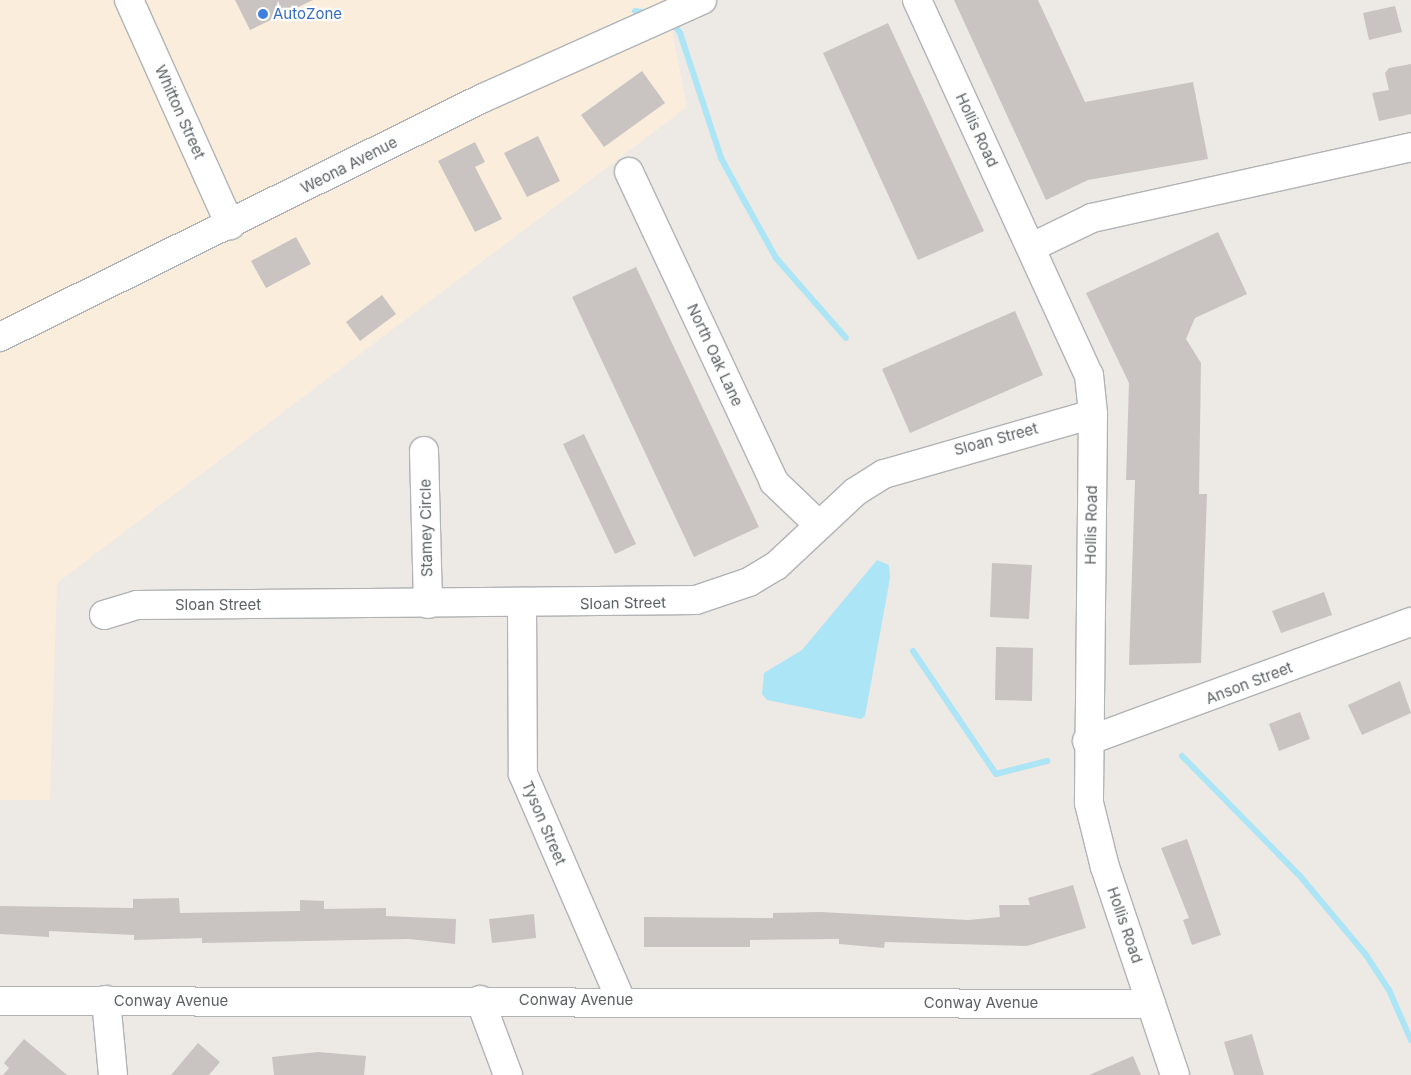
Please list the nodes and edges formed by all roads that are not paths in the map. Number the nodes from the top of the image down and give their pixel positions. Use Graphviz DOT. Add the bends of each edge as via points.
graph roads {
  1 [pos="129,0"];
  2 [pos="702,0"];
  3 [pos="917,0"];
  4 [pos="1411,147"];
  5 [pos="629,172"];
  6 [pos="230,225"];
  7 [pos="1032,247"];
  8 [pos="0,337"];
  9 [pos="1093,414"];
  10 [pos="424,451"];
  11 [pos="819,525"];
  12 [pos="428,604"];
  13 [pos="522,604"];
  14 [pos="104,615"];
  15 [pos="1411,622"];
  16 [pos="1087,741"];
  17 [pos="0,1000"];
  18 [pos="106,1000"];
  19 [pos="480,1000"];
  20 [pos="622,1000"];
  21 [pos="1151,1004"];
  22 [pos="113,1075"];
  23 [pos="508,1075"];
  24 [pos="1175,1075"];
  1 -- 6 [label="street, Whitton Street"];
  2 -- 6 [label="street, Weona Avenue" via="492,94"];
  3 -- 7 [label="street, Hollis Road"];
  4 -- 7 [label="street" via="1092,218"];
  5 -- 11 [label="street, North Oak Lane" via="774,482"];
  6 -- 8 [label="street, Weona Avenue"];
  7 -- 9 [label="street, Hollis Road" via="1084,360"];
  9 -- 11 [label="street, Sloan Street" via="911,463 855,492"];
  9 -- 16 [label="street, Hollis Road"];
  10 -- 12 [label="street, Stamey Circle"];
  11 -- 13 [label="street, Sloan Street" via="776,566 740,585 696,600"];
  12 -- 13 [label="street, Sloan Street"];
  12 -- 14 [label="street, Sloan Street" via="138,605"];
  13 -- 20 [label="street, Tyson Street" via="523,774"];
  15 -- 16 [label="street, Anson Street"];
  16 -- 21 [label="street, Hollis Road" via="1093,826"];
  17 -- 18 [label="street, Conway Avenue"];
  18 -- 19 [label="street, Conway Avenue"];
  18 -- 22 [label="street"];
  19 -- 20 [label="street, Conway Avenue"];
  19 -- 23 [label="street"];
  20 -- 21 [label="street, Conway Avenue"];
  21 -- 24 [label="street, Hollis Road"];
}
